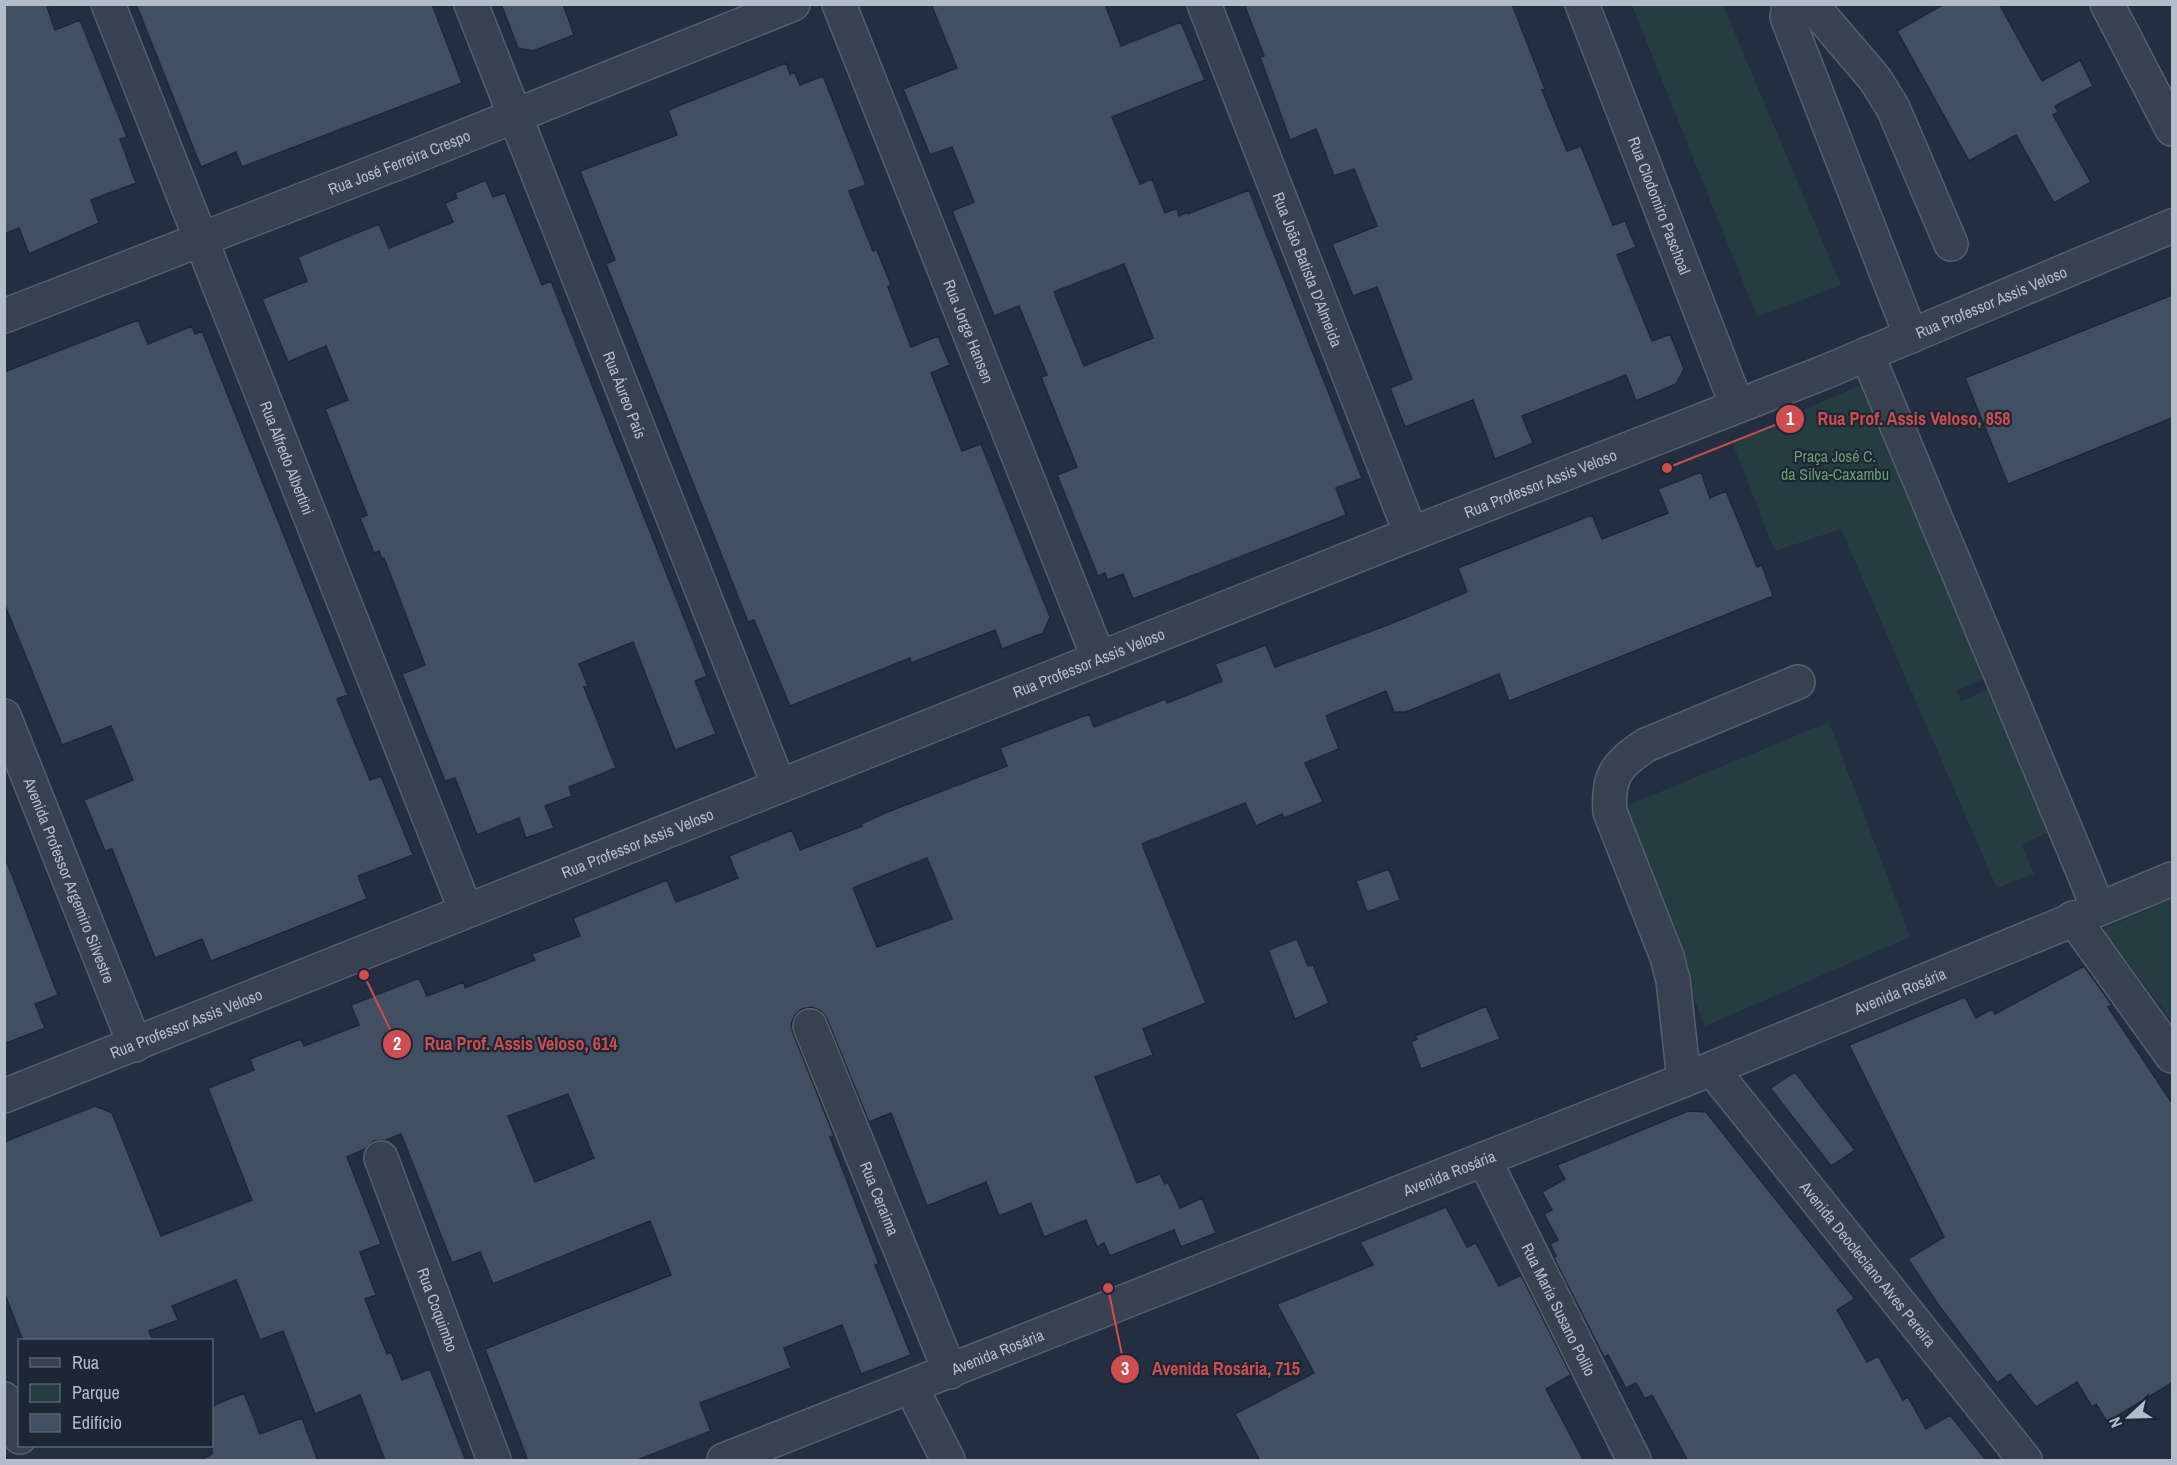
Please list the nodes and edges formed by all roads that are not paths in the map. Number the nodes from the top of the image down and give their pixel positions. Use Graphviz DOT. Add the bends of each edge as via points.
graph roads {
  1 [pos="108,4"];
  2 [pos="471,4"];
  3 [pos="793,4"];
  4 [pos="839,4"];
  5 [pos="1204,4"];
  6 [pos="1582,4"];
  7 [pos="1791,4"];
  8 [pos="1810,4"];
  9 [pos="2107,4"];
  10 [pos="514,117"];
  11 [pos="2172,129"];
  12 [pos="2172,226"];
  13 [pos="201,240"];
  14 [pos="1951,244"];
  15 [pos="4,316"];
  16 [pos="1911,336"];
  17 [pos="1866,354"];
  18 [pos="1737,406"];
  19 [pos="1411,534"];
  20 [pos="1099,659"];
  21 [pos="1798,682"];
  22 [pos="4,716"];
  23 [pos="779,786"];
  24 [pos="2172,879"];
  25 [pos="466,911"];
  26 [pos="2086,914"];
  27 [pos="810,1026"];
  28 [pos="135,1045"];
  29 [pos="2172,1056"];
  30 [pos="1698,1075"];
  31 [pos="4,1096"];
  32 [pos="381,1158"];
  33 [pos="1484,1159"];
  34 [pos="950,1372"];
  35 [pos="911,1388"];
  36 [pos="4,1399"];
  37 [pos="18,1432"];
  38 [pos="494,1461"];
  39 [pos="724,1461"];
  40 [pos="948,1461"];
  41 [pos="1634,1461"];
  42 [pos="2025,1461"];
  1 -- 13 [label="street, Rua Alfredo Albertini"];
  2 -- 10 [label="street, Rua Áureo País"];
  3 -- 10 [label="street, Rua José Ferreira Crespo"];
  4 -- 20 [label="street, Rua Jorge Hansen"];
  5 -- 19 [label="street, Rua João Batista D'Almeida"];
  6 -- 18 [label="street, Rua Clodomiro Paschoal"];
  7 -- 16 [label="street" via="1787,17"];
  8 -- 14 [label="street" via="1875,79 1893,108"];
  9 -- 11 [label="street"];
  10 -- 13 [label="street, Rua José Ferreira Crespo"];
  10 -- 23 [label="street, Rua Áureo País"];
  12 -- 16 [label="street, Rua Professor Assis Veloso"];
  13 -- 15 [label="street, Rua José Ferreira Crespo"];
  13 -- 25 [label="street, Rua Alfredo Albertini"];
  16 -- 17 [label="street, Rua Professor Assis Veloso"];
  17 -- 18 [label="street, Rua Professor Assis Veloso"];
  17 -- 26 [label="street" via="2085,876"];
  18 -- 19 [label="street, Rua Professor Assis Veloso"];
  19 -- 20 [label="street, Rua Professor Assis Veloso"];
  20 -- 23 [label="street, Rua Professor Assis Veloso"];
  21 -- 30 [label="street" via="1646,745 1629,756 1615,773 1608,793 1610,812 1667,957"];
  22 -- 28 [label="street, Avenida Professor Argemiro Silvestre"];
  23 -- 25 [label="street, Rua Professor Assis Veloso"];
  24 -- 26 [label="street, Avenida Rosária"];
  25 -- 28 [label="street, Rua Professor Assis Veloso"];
  26 -- 29 [label="street"];
  26 -- 30 [label="street, Avenida Rosária"];
  27 -- 34 [label="street, Rua Ceraima"];
  28 -- 31 [label="street, Rua Professor Assis Veloso"];
  30 -- 33 [label="street, Avenida Rosária"];
  30 -- 42 [label="street, Avenida Deocleciano Alves Pereira"];
  32 -- 38 [label="street, Rua Coquimbo"];
  33 -- 34 [label="street, Avenida Rosária"];
  33 -- 41 [label="street, Rua Maria Susano Polilo"];
  34 -- 35 [label="street, Avenida Rosária"];
  35 -- 39 [label="street, Avenida Rosária"];
  35 -- 40 [label="street"];
  36 -- 37 [label="street"];
}
